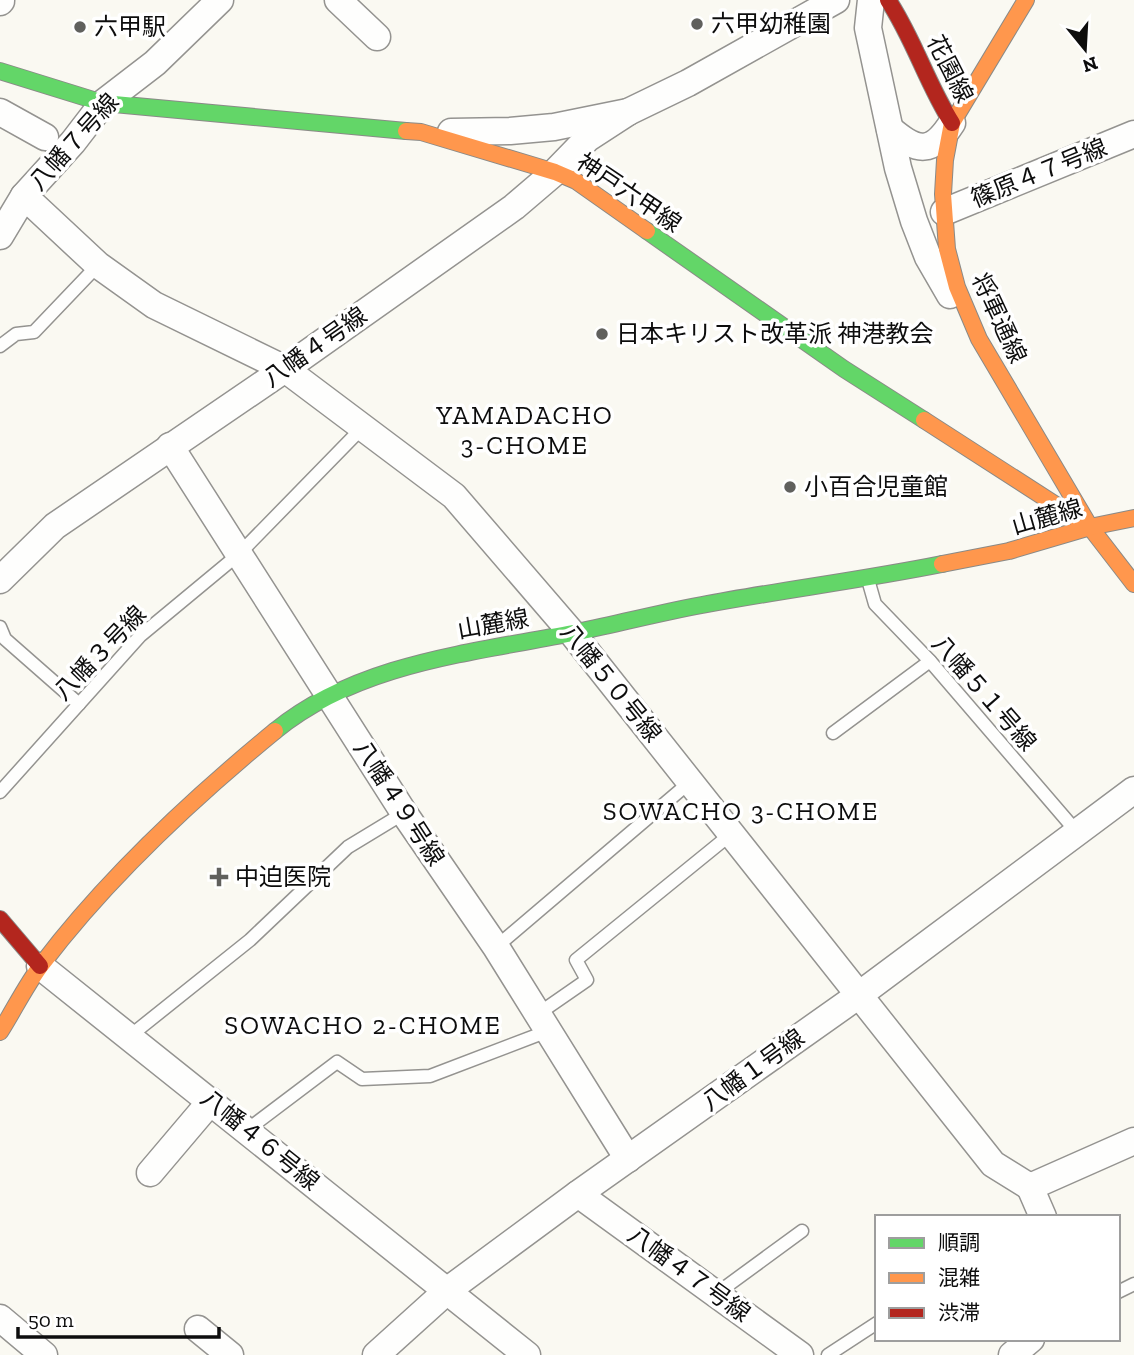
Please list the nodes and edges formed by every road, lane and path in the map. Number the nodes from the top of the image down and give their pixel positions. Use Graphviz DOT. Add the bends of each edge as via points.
graph roads {
  1 [pos="220,0"];
  2 [pos="338,0"];
  3 [pos="836,0"];
  4 [pos="870,0"];
  5 [pos="888,0"];
  6 [pos="1026,0"];
  7 [pos="377,37"];
  8 [pos="0,71"];
  9 [pos="103,103"];
  10 [pos="628,112"];
  11 [pos="0,113"];
  12 [pos="952,123"];
  13 [pos="890,129"];
  14 [pos="421,132"];
  15 [pos="1134,134"];
  16 [pos="45,137"];
  17 [pos="555,172"];
  18 [pos="24,196"];
  19 [pos="944,212"];
  20 [pos="0,236"];
  21 [pos="98,265"];
  22 [pos="963,304"];
  23 [pos="0,346"];
  24 [pos="285,369"];
  25 [pos="363,427"];
  26 [pos="170,446"];
  27 [pos="1134,518"];
  28 [pos="1090,527"];
  29 [pos="239,554"];
  30 [pos="868,579"];
  31 [pos="0,580"];
  32 [pos="1134,584"];
  33 [pos="0,627"];
  34 [pos="572,633"];
  35 [pos="930,661"];
  36 [pos="329,695"];
  37 [pos="79,704"];
  38 [pos="833,733"];
  39 [pos="690,782"];
  40 [pos="1134,790"];
  41 [pos="0,792"];
  42 [pos="404,813"];
  43 [pos="1076,831"];
  44 [pos="732,834"];
  45 [pos="0,919"];
  46 [pos="496,947"];
  47 [pos="40,966"];
  48 [pos="859,995"];
  49 [pos="543,1023"];
  50 [pos="0,1032"];
  51 [pos="130,1036"];
  52 [pos="211,1101"];
  53 [pos="247,1130"];
  54 [pos="1134,1141"];
  55 [pos="628,1159"];
  56 [pos="150,1173"];
  57 [pos="1030,1187"];
  58 [pos="579,1194"];
  59 [pos="1042,1215"];
  60 [pos="802,1231"];
  61 [pos="448,1290"];
  62 [pos="716,1294"];
  63 [pos="0,1318"];
  64 [pos="875,1324"];
  65 [pos="198,1329"];
  66 [pos="1029,1341"];
  67 [pos="44,1355"];
  68 [pos="230,1355"];
  69 [pos="376,1355"];
  70 [pos="527,1355"];
  71 [pos="800,1355"];
  72 [pos="828,1355"];
  73 [pos="1012,1355"];
  1 -- 9 [label="street, 八幡７号線" via="155,63"];
  2 -- 7 [label="street"];
  3 -- 10 [label="street, 八幡４号線"];
  4 -- 13 [label="street" via="868,28"];
  5 -- 12 [label="main road, 花園線" via="937,102"];
  6 -- 12 [label="main road, 将軍通線"];
  8 -- 9 [label="main road, 神戸六甲線"];
  9 -- 14 [label="main road, 神戸六甲線"];
  9 -- 18 [label="street, 八幡７号線"];
  10 -- 14 [label="street, 八幡４号線" via="535,129"];
  10 -- 17 [label="street, 八幡４号線" via="588,138"];
  11 -- 16 [label="street"];
  12 -- 13 [label="street" via="940,141 923,146"];
  12 -- 19 [label="main road, 将軍通線" via="945,160"];
  13 -- 22 [label="street" via="928,257 949,294"];
  14 -- 17 [label="main road, 神戸六甲線"];
  15 -- 19 [label="street, 篠原４７号線"];
  17 -- 24 [label="street, 八幡４号線" via="514,207"];
  17 -- 28 [label="main road, 神戸六甲線" via="576,181 844,369"];
  18 -- 20 [label="street, 八幡７号線"];
  18 -- 21 [label="street, 八幡５０号線"];
  19 -- 22 [label="main road, 将軍通線" via="947,249"];
  21 -- 23 [label="lane" via="34,332 16,334"];
  21 -- 24 [label="street, 八幡５０号線" via="155,305"];
  22 -- 28 [label="main road, 将軍通線" via="985,350"];
  24 -- 25 [label="street, 八幡５０号線"];
  24 -- 26 [label="street, 八幡４号線"];
  25 -- 29 [label="lane, 八幡３号線"];
  25 -- 34 [label="street, 八幡５０号線" via="454,496"];
  26 -- 29 [label="street, 八幡４９号線"];
  26 -- 31 [label="street, 八幡４号線" via="55,526"];
  27 -- 28 [label="main road, 山麓線"];
  28 -- 30 [label="main road, 山麓線" via="1009,551"];
  28 -- 32 [label="main road, 神戸六甲線"];
  29 -- 36 [label="street, 八幡４９号線"];
  29 -- 37 [label="lane, 八幡３号線" via="140,636"];
  30 -- 34 [label="main road, 山麓線" via="703,605"];
  30 -- 35 [label="lane, 八幡５１号線" via="875,604"];
  33 -- 37 [label="lane" via="5,639"];
  34 -- 36 [label="main road, 山麓線" via="423,662"];
  34 -- 39 [label="street, 八幡５０号線"];
  35 -- 38 [label="lane"];
  35 -- 43 [label="lane, 八幡５１号線"];
  36 -- 42 [label="street, 八幡４９号線"];
  36 -- 47 [label="main road, 山麓線" via="263,740 176,818 88,908"];
  37 -- 41 [label="lane, 八幡３号線"];
  39 -- 44 [label="street, 八幡５０号線"];
  39 -- 46 [label="lane"];
  40 -- 43 [label="street, 八幡１号線"];
  42 -- 46 [label="street, 八幡４９号線"];
  42 -- 51 [label="lane" via="348,847 250,940"];
  43 -- 48 [label="street, 八幡１号線"];
  44 -- 48 [label="street, 八幡５０号線"];
  44 -- 49 [label="lane" via="576,960 587,980"];
  45 -- 47 [label="main road, 八幡４６号線"];
  46 -- 49 [label="street, 八幡４９号線"];
  47 -- 50 [label="main road, 山麓線"];
  47 -- 51 [label="street, 八幡４６号線"];
  48 -- 55 [label="street, 八幡１号線"];
  48 -- 57 [label="street, 八幡５０号線" via="993,1164"];
  49 -- 53 [label="lane" via="430,1076 362,1079 337,1062"];
  49 -- 55 [label="street, 八幡４９号線"];
  51 -- 52 [label="street, 八幡４６号線"];
  52 -- 53 [label="street, 八幡４６号線"];
  52 -- 56 [label="street"];
  53 -- 61 [label="street, 八幡４６号線"];
  54 -- 57 [label="street"];
  55 -- 58 [label="street, 八幡１号線"];
  57 -- 59 [label="street"];
  58 -- 61 [label="street, 八幡１号線"];
  58 -- 62 [label="street, 八幡４７号線"];
  60 -- 62 [label="lane"];
  61 -- 69 [label="street, 八幡１号線"];
  61 -- 70 [label="street, 八幡４６号線"];
  62 -- 71 [label="street, 八幡４７号線"];
  63 -- 67 [label="street"];
  64 -- 72 [label="lane"];
  65 -- 68 [label="street"];
  66 -- 73 [label="street"];
}
